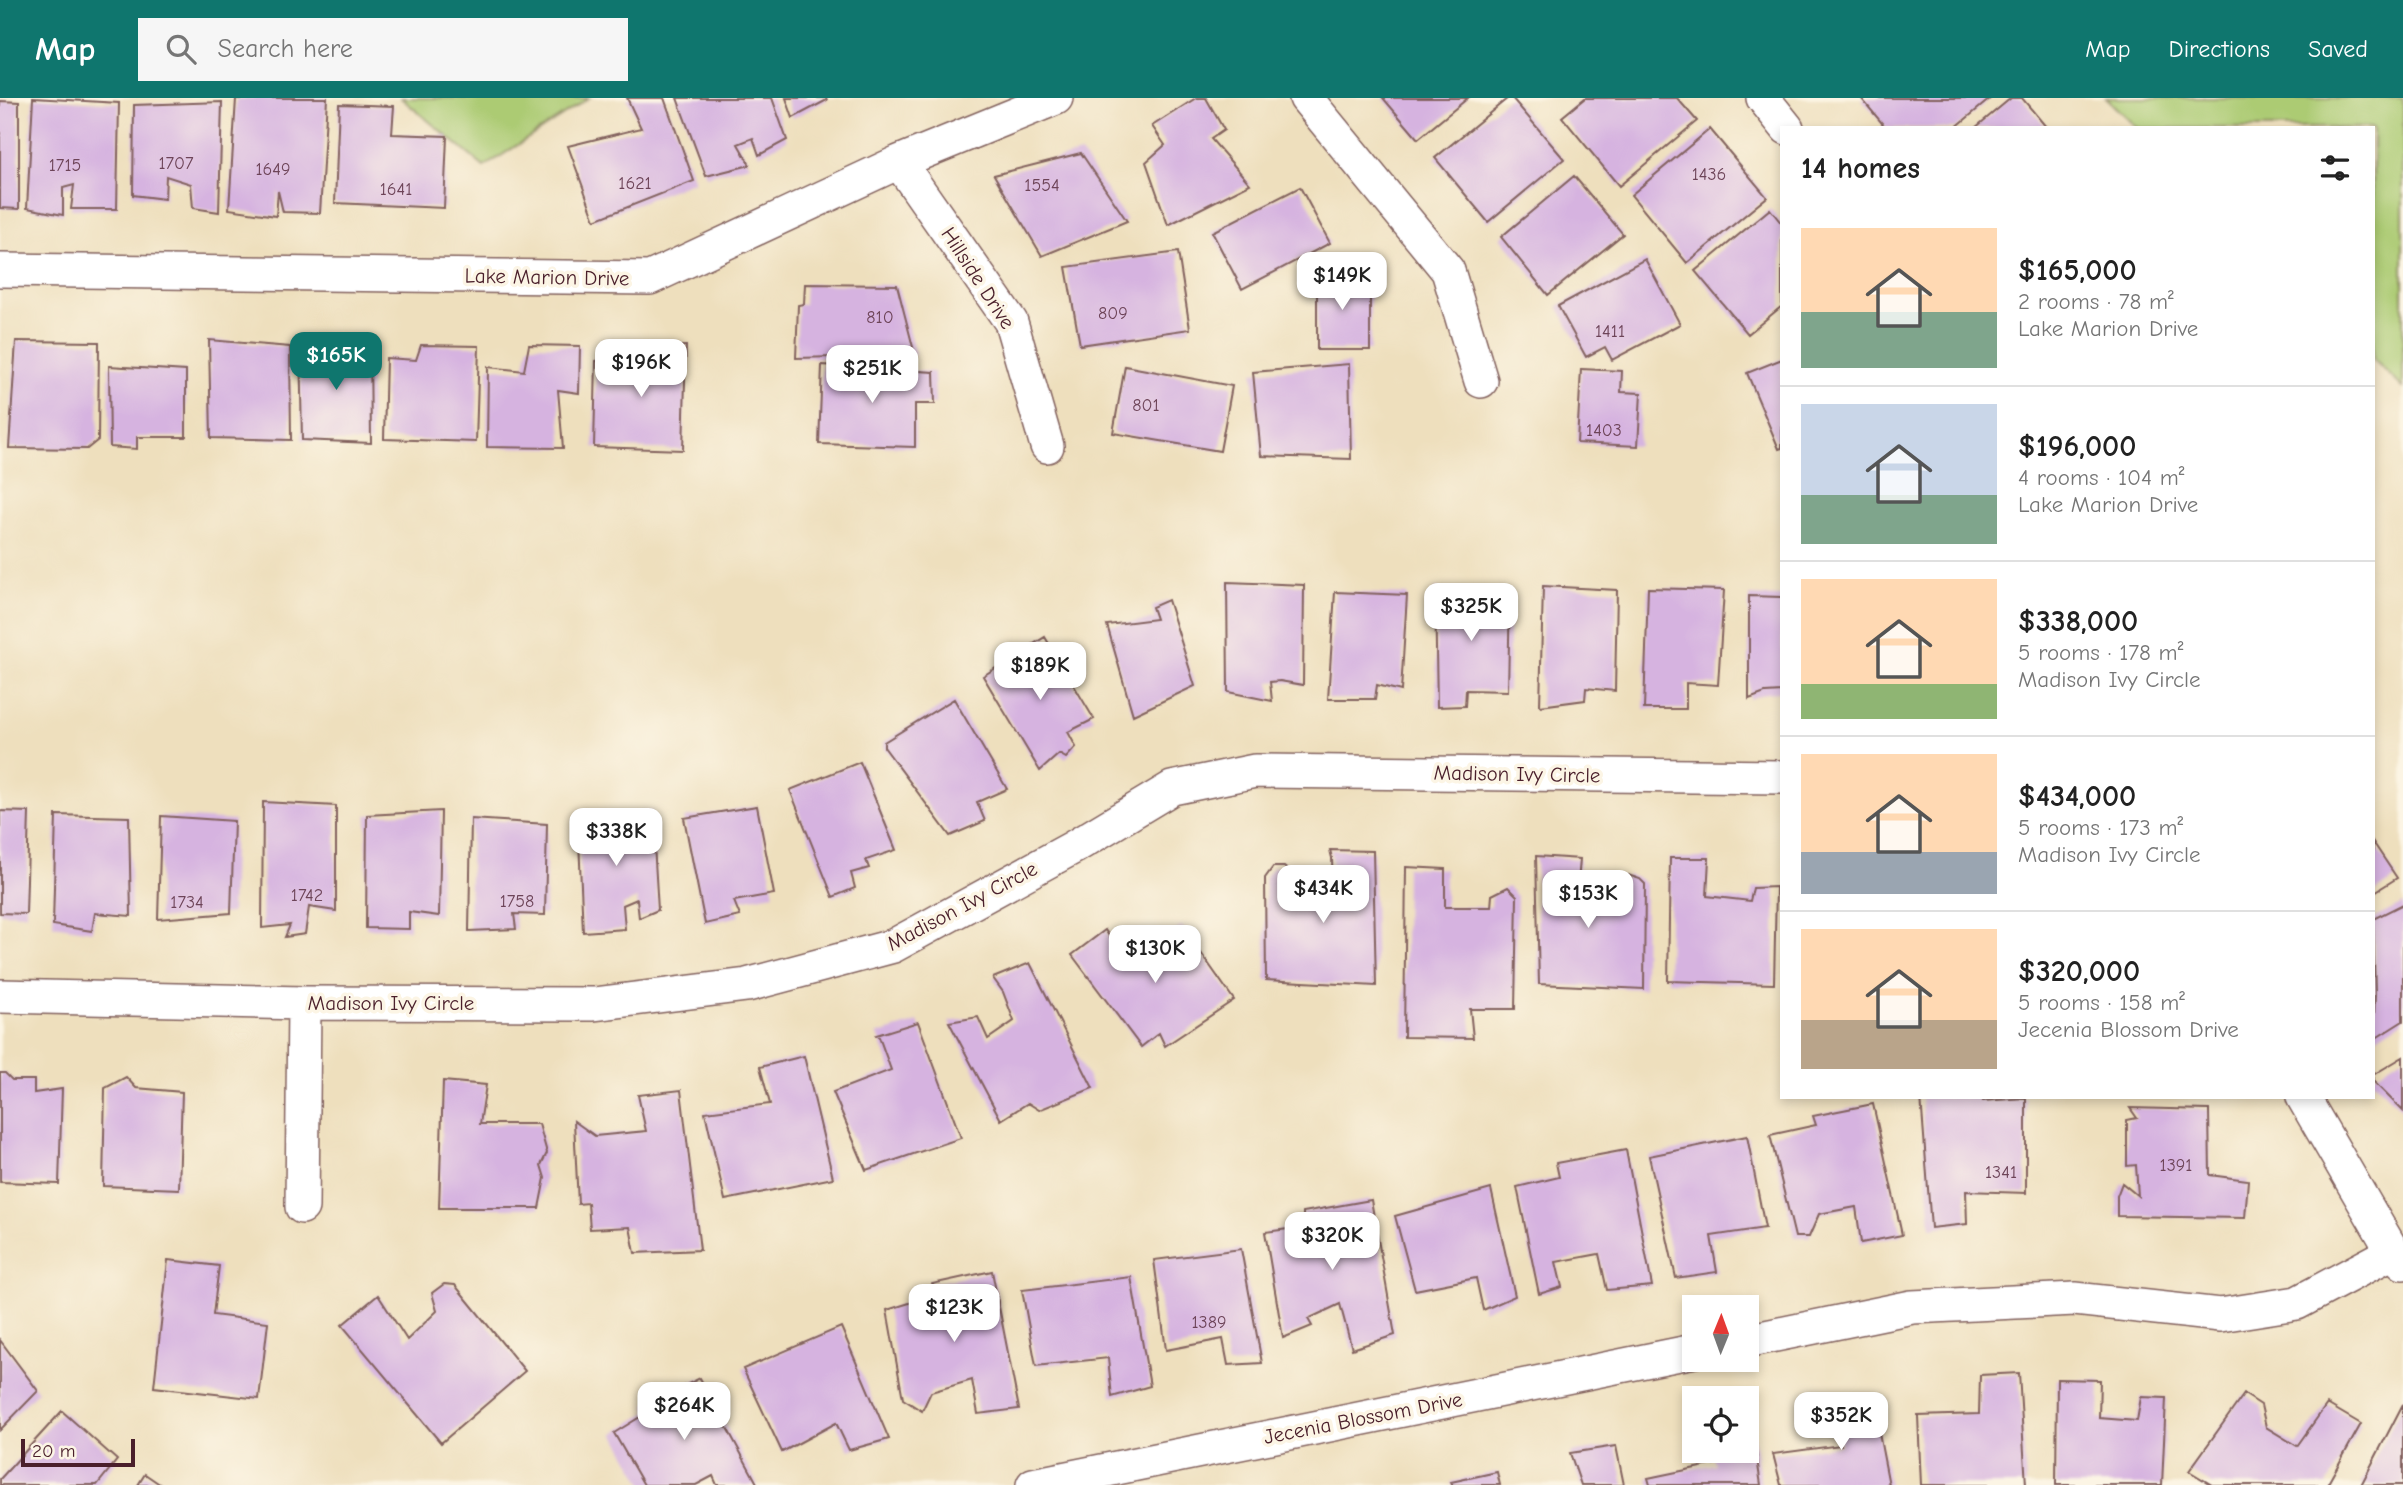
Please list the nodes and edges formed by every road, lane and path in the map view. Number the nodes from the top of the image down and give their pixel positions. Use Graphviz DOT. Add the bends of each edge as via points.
graph roads {
  1 [pos="1056,98"];
  2 [pos="1306,98"];
  3 [pos="1763,98"];
  4 [pos="1785,126"];
  5 [pos="899,162"];
  6 [pos="0,270"];
  7 [pos="1481,381"];
  8 [pos="1047,446"];
  9 [pos="1780,777"];
  10 [pos="0,996"];
  11 [pos="304,1003"];
  12 [pos="2304,1099"];
  13 [pos="302,1208"];
  14 [pos="2398,1257"];
  15 [pos="1759,1338"];
  16 [pos="1682,1353"];
  17 [pos="1033,1485"];
  1 -- 5 [label="street, Lake Marion Drive"];
  2 -- 7 [label="street" via="1448,271"];
  3 -- 4 [label="street"];
  5 -- 6 [label="street, Lake Marion Drive" via="650,278"];
  5 -- 8 [label="street, Hillside Drive" via="1011,322"];
  9 -- 11 [label="street, Madison Ivy Circle" via="1255,771 1172,788 893,946 747,985 594,1003"];
  10 -- 11 [label="street, Madison Ivy Circle"];
  11 -- 13 [label="street"];
  12 -- 14 [label="street"];
  14 -- 15 [label="street" via="2297,1303 2220,1315 2076,1299 1912,1307"];
  16 -- 17 [label="street, Jecenia Blossom Drive"];
}
